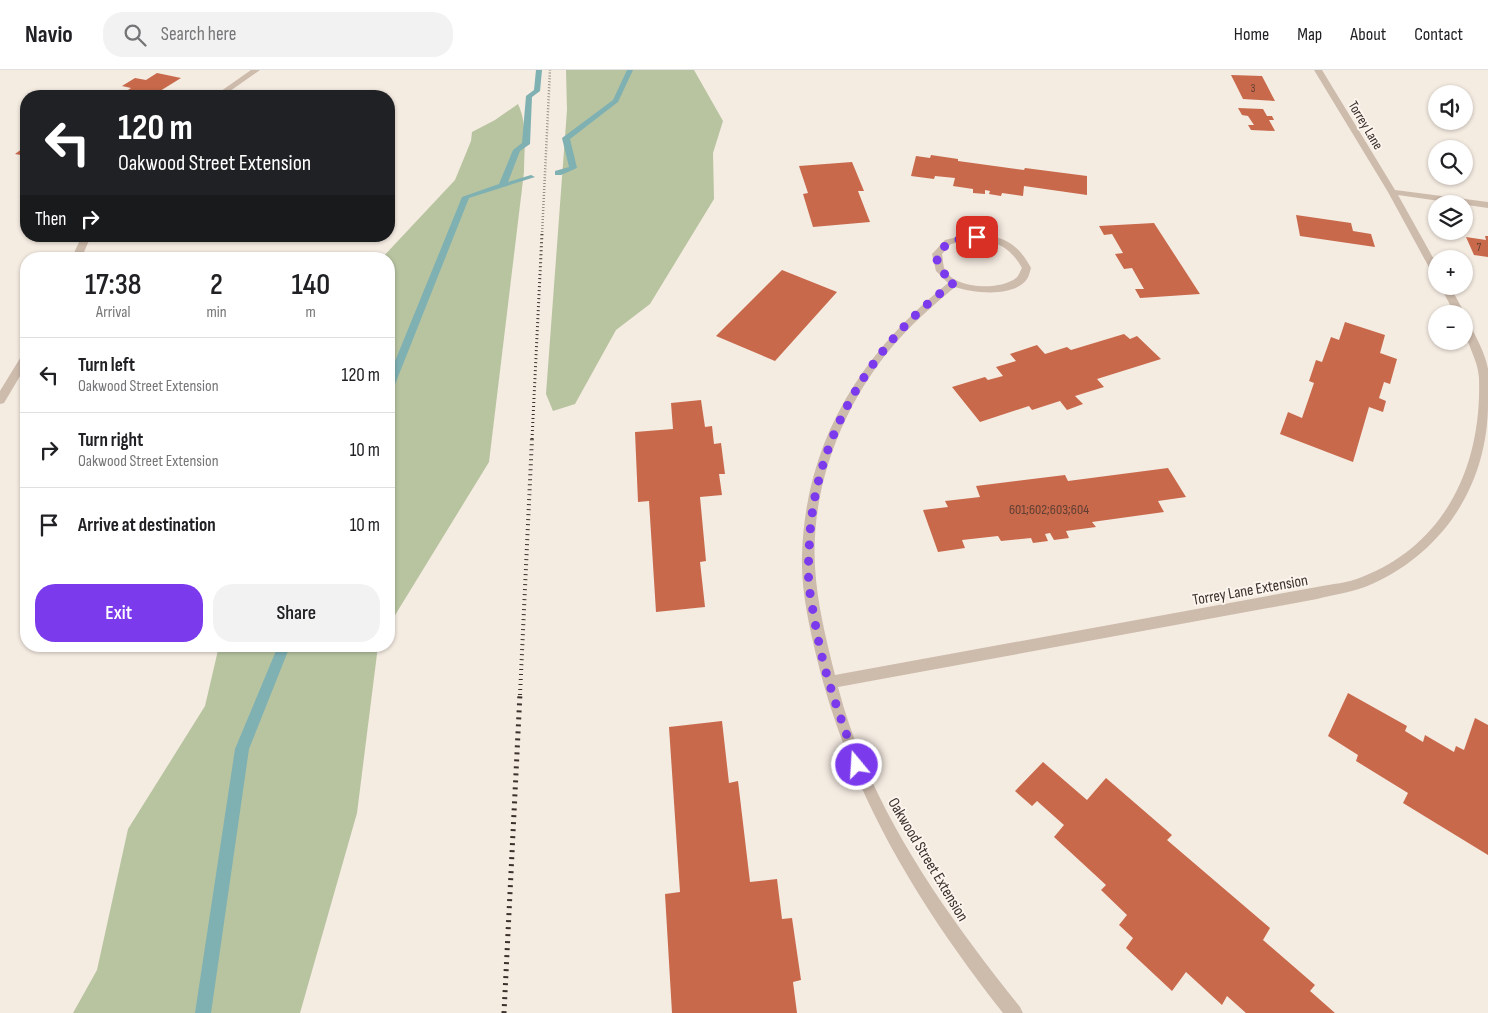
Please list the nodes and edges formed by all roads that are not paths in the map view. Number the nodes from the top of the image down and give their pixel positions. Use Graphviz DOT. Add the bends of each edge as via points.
graph roads {
  1 [pos="256,70"];
  2 [pos="1318,70"];
  3 [pos="227,90"];
  4 [pos="1392,192"];
  5 [pos="1488,205"];
  6 [pos="1428,257"];
  7 [pos="955,282"];
  8 [pos="1473,345"];
  9 [pos="20,368"];
  10 [pos="0,400"];
  11 [pos="828,682"];
  12 [pos="1014,1013"];
  1 -- 3 [label="street"];
  2 -- 4 [label="street, Torrey Lane"];
  4 -- 5 [label="street"];
  4 -- 6 [label="street"];
  7 -- 7 [label="street" via="980,290 1005,288 1022,278 1025,264 1014,249 993,240 969,237 954,240 940,250 937,259 943,274"];
  7 -- 11 [label="street, Oakwood Street Extension" via="904,324 880,353 843,412 827,452 817,488 808,556 810,592"];
  8 -- 11 [label="street, Torrey Lane Extension" via="1484,374 1487,405 1486,438 1478,471 1464,502 1442,531 1409,558 1367,581 1317,593"];
  9 -- 10 [label="street"];
  11 -- 12 [label="street, Oakwood Street Extension" via="857,765 885,823 921,886 971,960"];
}
